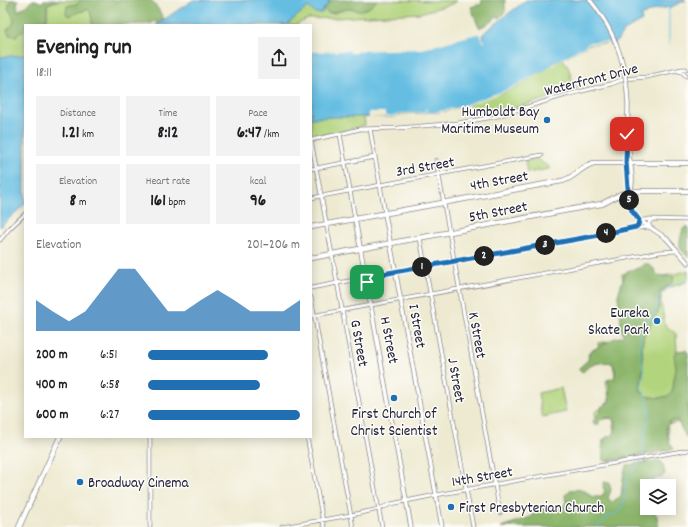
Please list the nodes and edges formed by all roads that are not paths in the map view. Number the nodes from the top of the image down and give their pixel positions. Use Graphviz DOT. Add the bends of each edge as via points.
graph roads {
  1 [pos="590,0"];
  2 [pos="686,69"];
  3 [pos="676,70"];
  4 [pos="686,76"];
  5 [pos="370,129"];
  6 [pos="340,134"];
  7 [pos="312,140"];
  8 [pos="312,146"];
  9 [pos="542,155"];
  10 [pos="374,157"];
  11 [pos="436,160"];
  12 [pos="345,162"];
  13 [pos="628,162"];
  14 [pos="688,163"];
  15 [pos="316,168"];
  16 [pos="312,169"];
  17 [pos="438,174"];
  18 [pos="380,185"];
  19 [pos="350,190"];
  20 [pos="688,191"];
  21 [pos="629,192"];
  22 [pos="322,196"];
  23 [pos="312,198"];
  24 [pos="443,203"];
  25 [pos="385,214"];
  26 [pos="24,215"];
  27 [pos="355,219"];
  28 [pos="639,220"];
  29 [pos="652,220"];
  30 [pos="688,220"];
  31 [pos="327,225"];
  32 [pos="649,227"];
  33 [pos="312,228"];
  34 [pos="633,228"];
  35 [pos="449,233"];
  36 [pos="420,238"];
  37 [pos="0,240"];
  38 [pos="390,243"];
  39 [pos="672,244"];
  40 [pos="361,248"];
  41 [pos="678,251"];
  42 [pos="660,252"];
  43 [pos="332,254"];
  44 [pos="312,258"];
  45 [pos="454,261"];
  46 [pos="688,263"];
  47 [pos="425,267"];
  48 [pos="395,272"];
  49 [pos="366,277"];
  50 [pos="338,283"];
  51 [pos="312,288"];
  52 [pos="459,289"];
  53 [pos="430,294"];
  54 [pos="401,300"];
  55 [pos="371,305"];
  56 [pos="343,310"];
  57 [pos="313,316"];
  58 [pos="60,438"];
  59 [pos="150,438"];
  60 [pos="308,438"];
  61 [pos="688,450"];
  62 [pos="494,486"];
  63 [pos="466,491"];
  64 [pos="436,495"];
  65 [pos="407,501"];
  66 [pos="379,509"];
  67 [pos="500,513"];
  68 [pos="351,515"];
  69 [pos="323,520"];
  70 [pos="19,527"];
  71 [pos="150,527"];
  72 [pos="282,527"];
  73 [pos="324,527"];
  74 [pos="353,527"];
  75 [pos="382,527"];
  76 [pos="412,527"];
  77 [pos="442,527"];
  78 [pos="473,527"];
  1 -- 13 [label="main road, bridge" via="615,41 623,65 629,110"];
  2 -- 3 [label="street, Waterfront Drive"];
  3 -- 4 [label="street"];
  3 -- 5 [label="street, Waterfront Drive" via="624,79 494,117 458,123"];
  5 -- 6 [label="street, Waterfront Drive"];
  5 -- 10 [label="street, I Street"];
  6 -- 7 [label="street, Waterfront Drive"];
  6 -- 12 [label="street, H Street"];
  8 -- 15 [label="street, G Street"];
  9 -- 17 [label="street, 3rd Street"];
  10 -- 12 [label="street"];
  10 -- 18 [label="street, I Street"];
  11 -- 17 [label="street, K Street"];
  12 -- 15 [label="street"];
  12 -- 19 [label="street, H Street"];
  13 -- 14 [label="highway, 4th Street"];
  13 -- 21 [label="main road"];
  13 -- 24 [label="highway, 4th Street" via="589,164 571,178 562,181"];
  15 -- 16 [label="street"];
  15 -- 22 [label="street, G Street"];
  17 -- 18 [label="street, 3rd Street"];
  17 -- 24 [label="street, K Street"];
  18 -- 19 [label="street, 3rd Street"];
  18 -- 25 [label="street, I Street"];
  19 -- 22 [label="street, 3rd Street"];
  19 -- 27 [label="street, H Street"];
  20 -- 21 [label="highway, 5th Street"];
  21 -- 28 [label="main road" via="630,208"];
  21 -- 35 [label="highway, 5th Street" via="602,204"];
  22 -- 23 [label="street, 3rd Street"];
  22 -- 31 [label="street, G Street"];
  24 -- 25 [label="highway, 4th Street"];
  24 -- 35 [label="street, K Street"];
  25 -- 27 [label="highway, 4th Street"];
  25 -- 38 [label="main road, I Street"];
  26 -- 37 [label="street"];
  27 -- 31 [label="highway, 4th Street"];
  27 -- 40 [label="main road, H Street"];
  28 -- 29 [label="street"];
  28 -- 32 [label="main road"];
  28 -- 34 [label="street"];
  29 -- 30 [label="street"];
  29 -- 32 [label="street"];
  31 -- 33 [label="highway, 4th Street"];
  31 -- 43 [label="street, G Street"];
  32 -- 34 [label="street"];
  32 -- 39 [label="main road"];
  34 -- 45 [label="street"];
  35 -- 36 [label="highway, 5th Street"];
  35 -- 45 [label="street, K Street"];
  36 -- 38 [label="highway, 5th Street"];
  36 -- 47 [label="street, J Street"];
  38 -- 40 [label="highway, 5th Street"];
  38 -- 48 [label="main road, I Street"];
  39 -- 41 [label="main road"];
  39 -- 42 [label="street" via="667,250"];
  40 -- 43 [label="highway, 5th Street"];
  40 -- 49 [label="main road, H Street"];
  41 -- 42 [label="street"];
  41 -- 46 [label="main road"];
  42 -- 52 [label="street"];
  43 -- 44 [label="highway, 5th Street"];
  43 -- 50 [label="street, G Street"];
  45 -- 47 [label="street"];
  45 -- 52 [label="street, K Street"];
  47 -- 48 [label="street"];
  47 -- 53 [label="street, J Street"];
  48 -- 49 [label="street"];
  48 -- 54 [label="main road, I Street"];
  49 -- 50 [label="street"];
  49 -- 55 [label="main road, H Street"];
  50 -- 51 [label="street"];
  50 -- 56 [label="street, G Street"];
  52 -- 53 [label="street"];
  52 -- 62 [label="street, K Street"];
  53 -- 54 [label="street"];
  53 -- 63 [label="street, J Street"];
  54 -- 55 [label="street"];
  54 -- 64 [label="main road, I Street"];
  55 -- 56 [label="street"];
  55 -- 65 [label="main road, H Street"];
  56 -- 57 [label="street"];
  56 -- 66 [label="street, G Street"];
  57 -- 68 [label="street"];
  58 -- 70 [label="highway"];
  59 -- 71 [label="street"];
  60 -- 69 [label="street"];
  61 -- 62 [label="street, 14th Street"];
  62 -- 63 [label="street, 14th Street"];
  62 -- 67 [label="street, K Street"];
  63 -- 64 [label="street, 14th Street"];
  63 -- 78 [label="street, J Street"];
  64 -- 65 [label="street, 14th Street"];
  64 -- 77 [label="main road, I Street"];
  65 -- 66 [label="street, 14th Street"];
  65 -- 76 [label="main road, H Street"];
  66 -- 68 [label="street, 14th Street"];
  66 -- 75 [label="street, G Street"];
  68 -- 69 [label="street, 14th Street"];
  68 -- 74 [label="street"];
  69 -- 72 [label="street, 14th Street"];
  69 -- 73 [label="street"];
}
